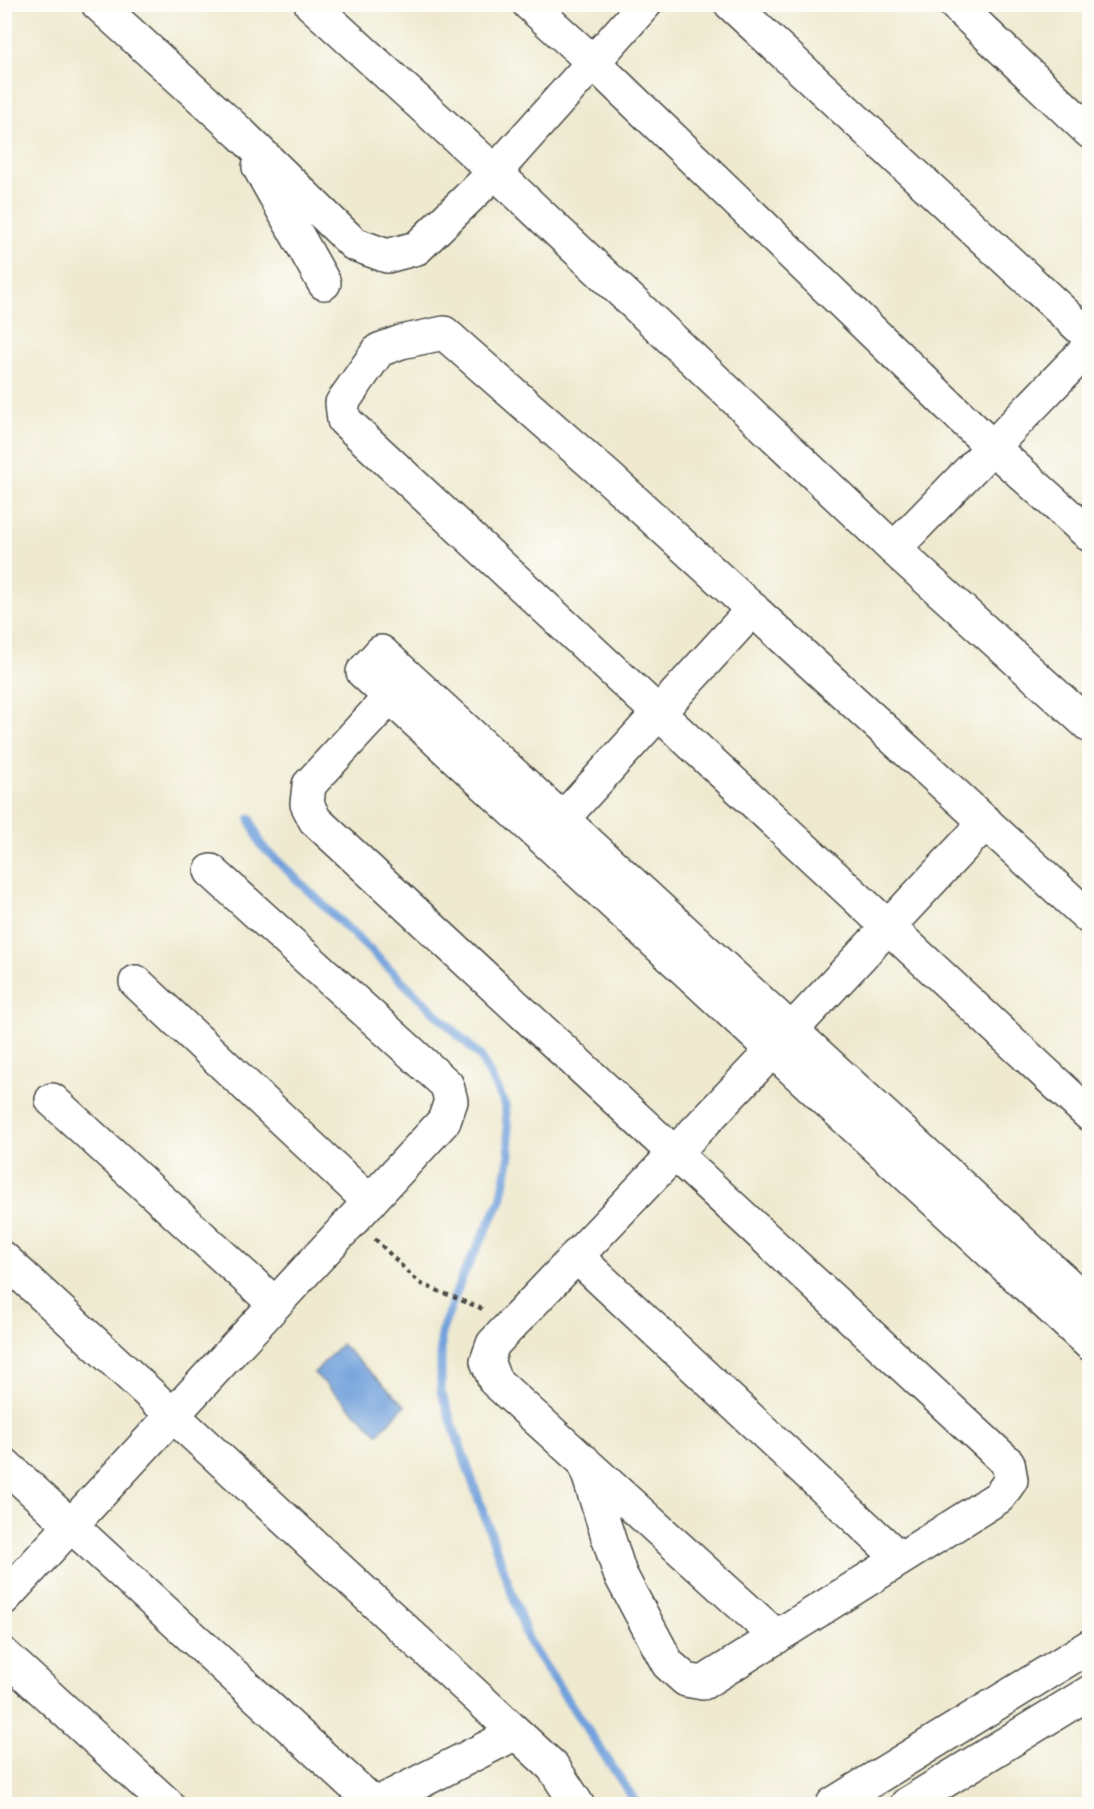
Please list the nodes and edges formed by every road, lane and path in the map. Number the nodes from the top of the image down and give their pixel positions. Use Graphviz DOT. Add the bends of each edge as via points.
graph roads {
  1 [pos="98,4"];
  2 [pos="311,4"];
  3 [pos="529,4"];
  4 [pos="645,4"];
  5 [pos="731,4"];
  6 [pos="955,4"];
  7 [pos="593,62"];
  8 [pos="1089,132"];
  9 [pos="241,135"];
  10 [pos="495,172"];
  11 [pos="324,283"];
  12 [pos="1089,337"];
  13 [pos="1089,346"];
  14 [pos="992,447"];
  15 [pos="1089,535"];
  16 [pos="894,549"];
  17 [pos="753,609"];
  18 [pos="390,697"];
  19 [pos="659,713"];
  20 [pos="1089,726"];
  21 [pos="986,822"];
  22 [pos="553,830"];
  23 [pos="211,871"];
  24 [pos="1089,918"];
  25 [pos="888,927"];
  26 [pos="136,981"];
  27 [pos="782,1040"];
  28 [pos="52,1100"];
  29 [pos="1089,1115"];
  30 [pos="674,1154"];
  31 [pos="362,1210"];
  32 [pos="576,1257"];
  33 [pos="4,1259"];
  34 [pos="275,1304"];
  35 [pos="472,1305"];
  36 [pos="1089,1305"];
  37 [pos="1089,1344"];
  38 [pos="173,1415"];
  39 [pos="584,1461"];
  40 [pos="4,1464"];
  41 [pos="71,1525"];
  42 [pos="900,1559"];
  43 [pos="4,1598"];
  44 [pos="777,1637"];
  45 [pos="1089,1646"];
  46 [pos="4,1655"];
  47 [pos="1089,1692"];
  48 [pos="516,1733"];
  49 [pos="167,1804"];
  50 [pos="375,1804"];
  51 [pos="576,1804"];
  52 [pos="833,1804"];
  53 [pos="907,1804"];
  1 -- 9 [label="street"];
  2 -- 10 [label="street"];
  3 -- 7 [label="street"];
  4 -- 7 [label="street"];
  5 -- 12 [label="street"];
  6 -- 8 [label="street"];
  7 -- 10 [label="street"];
  7 -- 14 [label="street"];
  9 -- 10 [label="street" via="354,244 387,256 417,248"];
  9 -- 11 [label="street"];
  10 -- 16 [label="street"];
  13 -- 14 [label="street"];
  14 -- 15 [label="street"];
  14 -- 16 [label="street"];
  16 -- 20 [label="street"];
  17 -- 19 [label="street"];
  17 -- 19 [label="street" via="444,333 379,350 342,404 344,420"];
  17 -- 21 [label="street"];
  18 -- 22 [label="street"];
  18 -- 22 [label="street" via="363,672 381,652"];
  18 -- 30 [label="street" via="309,785 307,804 315,820"];
  19 -- 22 [label="street"];
  19 -- 25 [label="street"];
  21 -- 24 [label="street"];
  21 -- 25 [label="street"];
  22 -- 27 [label="street"];
  23 -- 31 [label="street" via="447,1085 451,1101 444,1121"];
  25 -- 27 [label="street"];
  25 -- 29 [label="street"];
  26 -- 31 [label="street"];
  27 -- 30 [label="street"];
  27 -- 36 [label="street"];
  27 -- 37 [label="street"];
  28 -- 34 [label="street"];
  30 -- 32 [label="street"];
  30 -- 42 [label="street" via="1008,1463 1011,1480 999,1497"];
  31 -- 34 [label="street"];
  31 -- 35 [label="path" via="419,1283"];
  32 -- 39 [label="street" via="493,1344 487,1361 495,1381"];
  32 -- 42 [label="street"];
  33 -- 38 [label="street"];
  34 -- 38 [label="street"];
  38 -- 41 [label="street"];
  38 -- 48 [label="street"];
  39 -- 44 [label="street"];
  39 -- 44 [label="street" via="620,1574 668,1664 686,1680 703,1683"];
  40 -- 41 [label="street"];
  41 -- 43 [label="street"];
  41 -- 50 [label="street"];
  42 -- 44 [label="street"];
  45 -- 52 [label="street"];
  46 -- 49 [label="street"];
  47 -- 53 [label="street"];
  48 -- 50 [label="street"];
  48 -- 51 [label="street" via="553,1767"];
}
